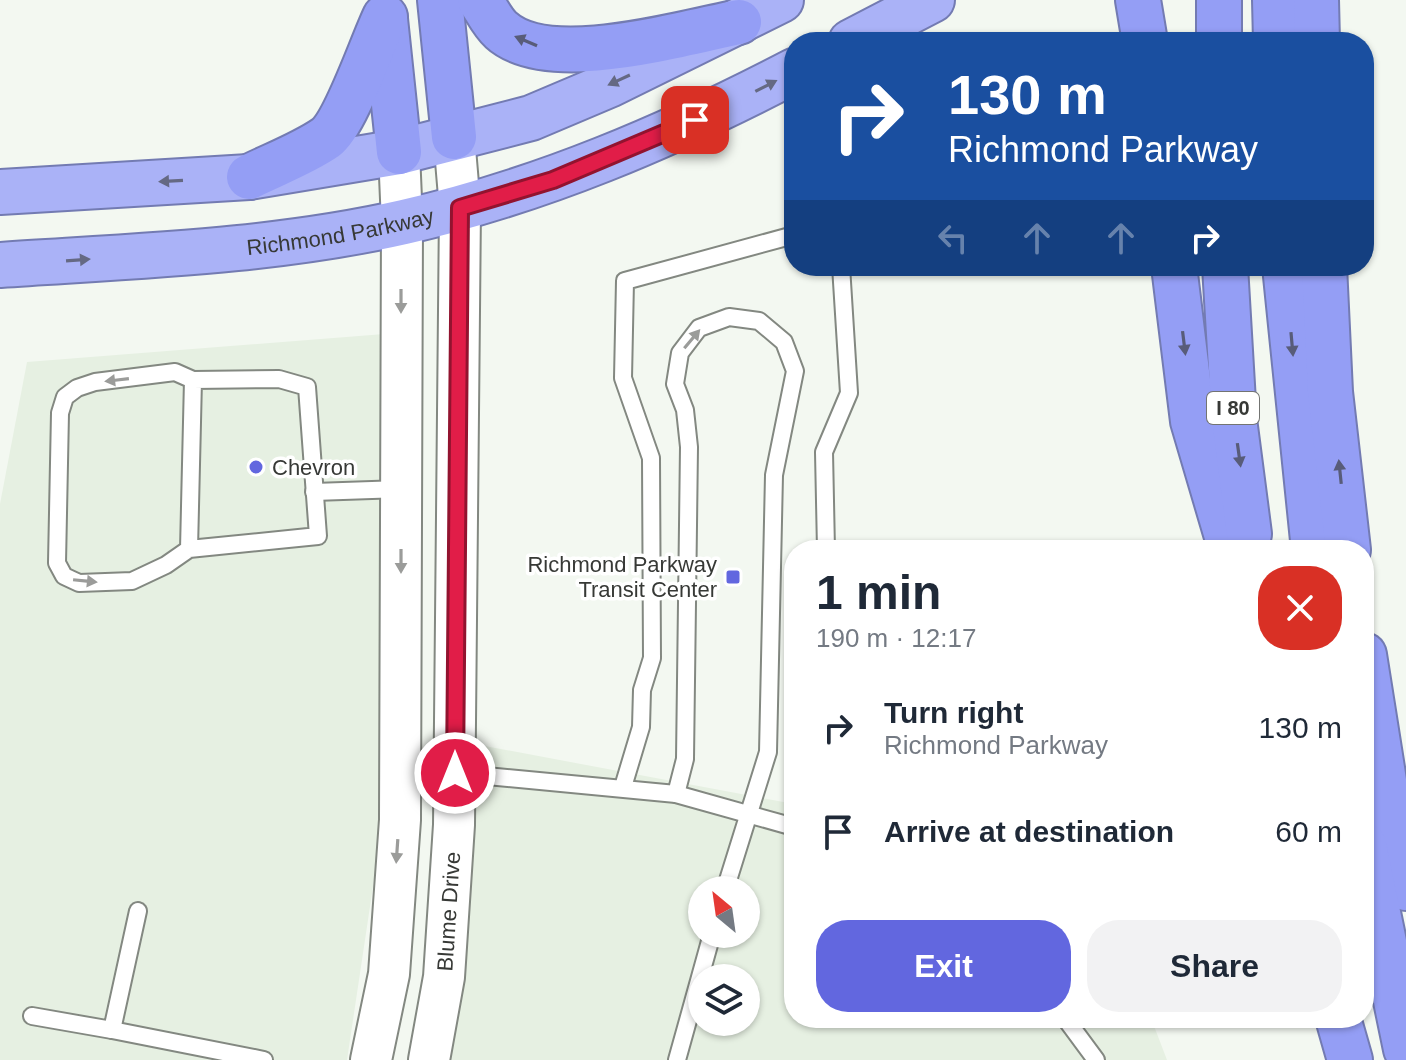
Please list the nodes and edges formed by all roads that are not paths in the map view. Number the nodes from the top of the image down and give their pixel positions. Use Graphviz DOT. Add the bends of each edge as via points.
graph roads {
  1 [pos="440,0"];
  2 [pos="480,0"];
  3 [pos="781,0"];
  4 [pos="932,0"];
  5 [pos="1138,0"];
  6 [pos="1219,0"];
  7 [pos="1275,0"];
  8 [pos="1316,0"];
  9 [pos="386,8"];
  10 [pos="739,22"];
  11 [pos="870,32"];
  12 [pos="1143,32"];
  13 [pos="1219,32"];
  14 [pos="1276,32"];
  15 [pos="1317,32"];
  16 [pos="784,76"];
  17 [pos="454,137"];
  18 [pos="399,152"];
  19 [pos="249,177"];
  20 [pos="0,192"];
  21 [pos="460,208"];
  22 [pos="402,223"];
  23 [pos="784,238"];
  24 [pos="0,265"];
  25 [pos="842,276"];
  26 [pos="1175,276"];
  27 [pos="1226,276"];
  28 [pos="1286,276"];
  29 [pos="1324,276"];
  30 [pos="193,380"];
  31 [pos="401,489"];
  32 [pos="314,492"];
  33 [pos="826,540"];
  34 [pos="1228,540"];
  35 [pos="1250,540"];
  36 [pos="1313,540"];
  37 [pos="1347,540"];
  38 [pos="189,549"];
  39 [pos="1374,710"];
  40 [pos="400,773"];
  41 [pos="455,773"];
  42 [pos="623,787"];
  43 [pos="676,794"];
  44 [pos="750,813"];
  45 [pos="784,824"];
  46 [pos="730,876"];
  47 [pos="1406,888"];
  48 [pos="1374,894"];
  49 [pos="138,911"];
  50 [pos="708,948"];
  51 [pos="32,1016"];
  52 [pos="1072,1028"];
  53 [pos="1341,1028"];
  54 [pos="112,1030"];
  55 [pos="1406,1049"];
  56 [pos="264,1060"];
  57 [pos="371,1060"];
  58 [pos="429,1060"];
  59 [pos="677,1060"];
  60 [pos="1096,1060"];
  61 [pos="1350,1060"];
  1 -- 17 [label="highway"];
  10 -- 2 [label="highway, one-way" via="608,49 539,47 502,31"];
  3 -- 10 [label="highway"];
  4 -- 11 [label="highway"];
  5 -- 12 [label="highway"];
  6 -- 13 [label="highway"];
  7 -- 14 [label="highway"];
  8 -- 15 [label="highway"];
  9 -- 18 [label="highway"];
  9 -- 19 [label="highway" via="352,98 328,137"];
  10 -- 17 [label="highway, one-way" via="531,118"];
  21 -- 16 [label="highway, Richmond Parkway, one-way" via="639,146"];
  17 -- 18 [label="highway"];
  17 -- 21 [label="street, Blume Drive"];
  18 -- 19 [label="highway"];
  18 -- 22 [label="street"];
  19 -- 20 [label="highway, one-way"];
  21 -- 22 [label="highway, Richmond Parkway"];
  21 -- 41 [label="street, Blume Drive"];
  24 -- 22 [label="highway, Richmond Parkway, one-way" via="225,249"];
  22 -- 31 [label="street, one-way"];
  23 -- 42 [label="lane" via="625,281 623,378 651,458 652,658 642,690 641,727"];
  25 -- 33 [label="lane" via="849,393 824,452"];
  26 -- 34 [label="highway, one-way" via="1193,421"];
  27 -- 35 [label="highway, I 80, one-way" via="1234,419"];
  28 -- 36 [label="highway, one-way"];
  37 -- 29 [label="highway, one-way" via="1330,392"];
  30 -- 32 [label="lane" via="279,379 307,387"];
  30 -- 38 [label="lane"];
  30 -- 38 [label="lane, one-way" via="175,372 95,382 65,397 60,413 57,563 64,576 79,583 132,581"];
  31 -- 32 [label="lane"];
  31 -- 40 [label="street, one-way"];
  32 -- 38 [label="lane" via="318,536"];
  39 -- 47 [label="highway"];
  40 -- 41 [label="lane"];
  40 -- 57 [label="street, one-way" via="389,974"];
  41 -- 42 [label="lane"];
  41 -- 58 [label="street, Blume Drive" via="444,977"];
  42 -- 43 [label="lane"];
  43 -- 44 [label="lane"];
  43 -- 44 [label="lane, one-way" via="685,759 689,447 685,410 675,384 680,353 699,328 729,317 759,321 784,342 795,371 774,475 768,752"];
  44 -- 45 [label="lane"];
  44 -- 46 [label="lane"];
  48 -- 55 [label="highway"];
  49 -- 54 [label="lane"];
  50 -- 59 [label="lane"];
  51 -- 54 [label="lane"];
  52 -- 60 [label="lane"];
  53 -- 61 [label="highway"];
  54 -- 56 [label="lane"];
}
